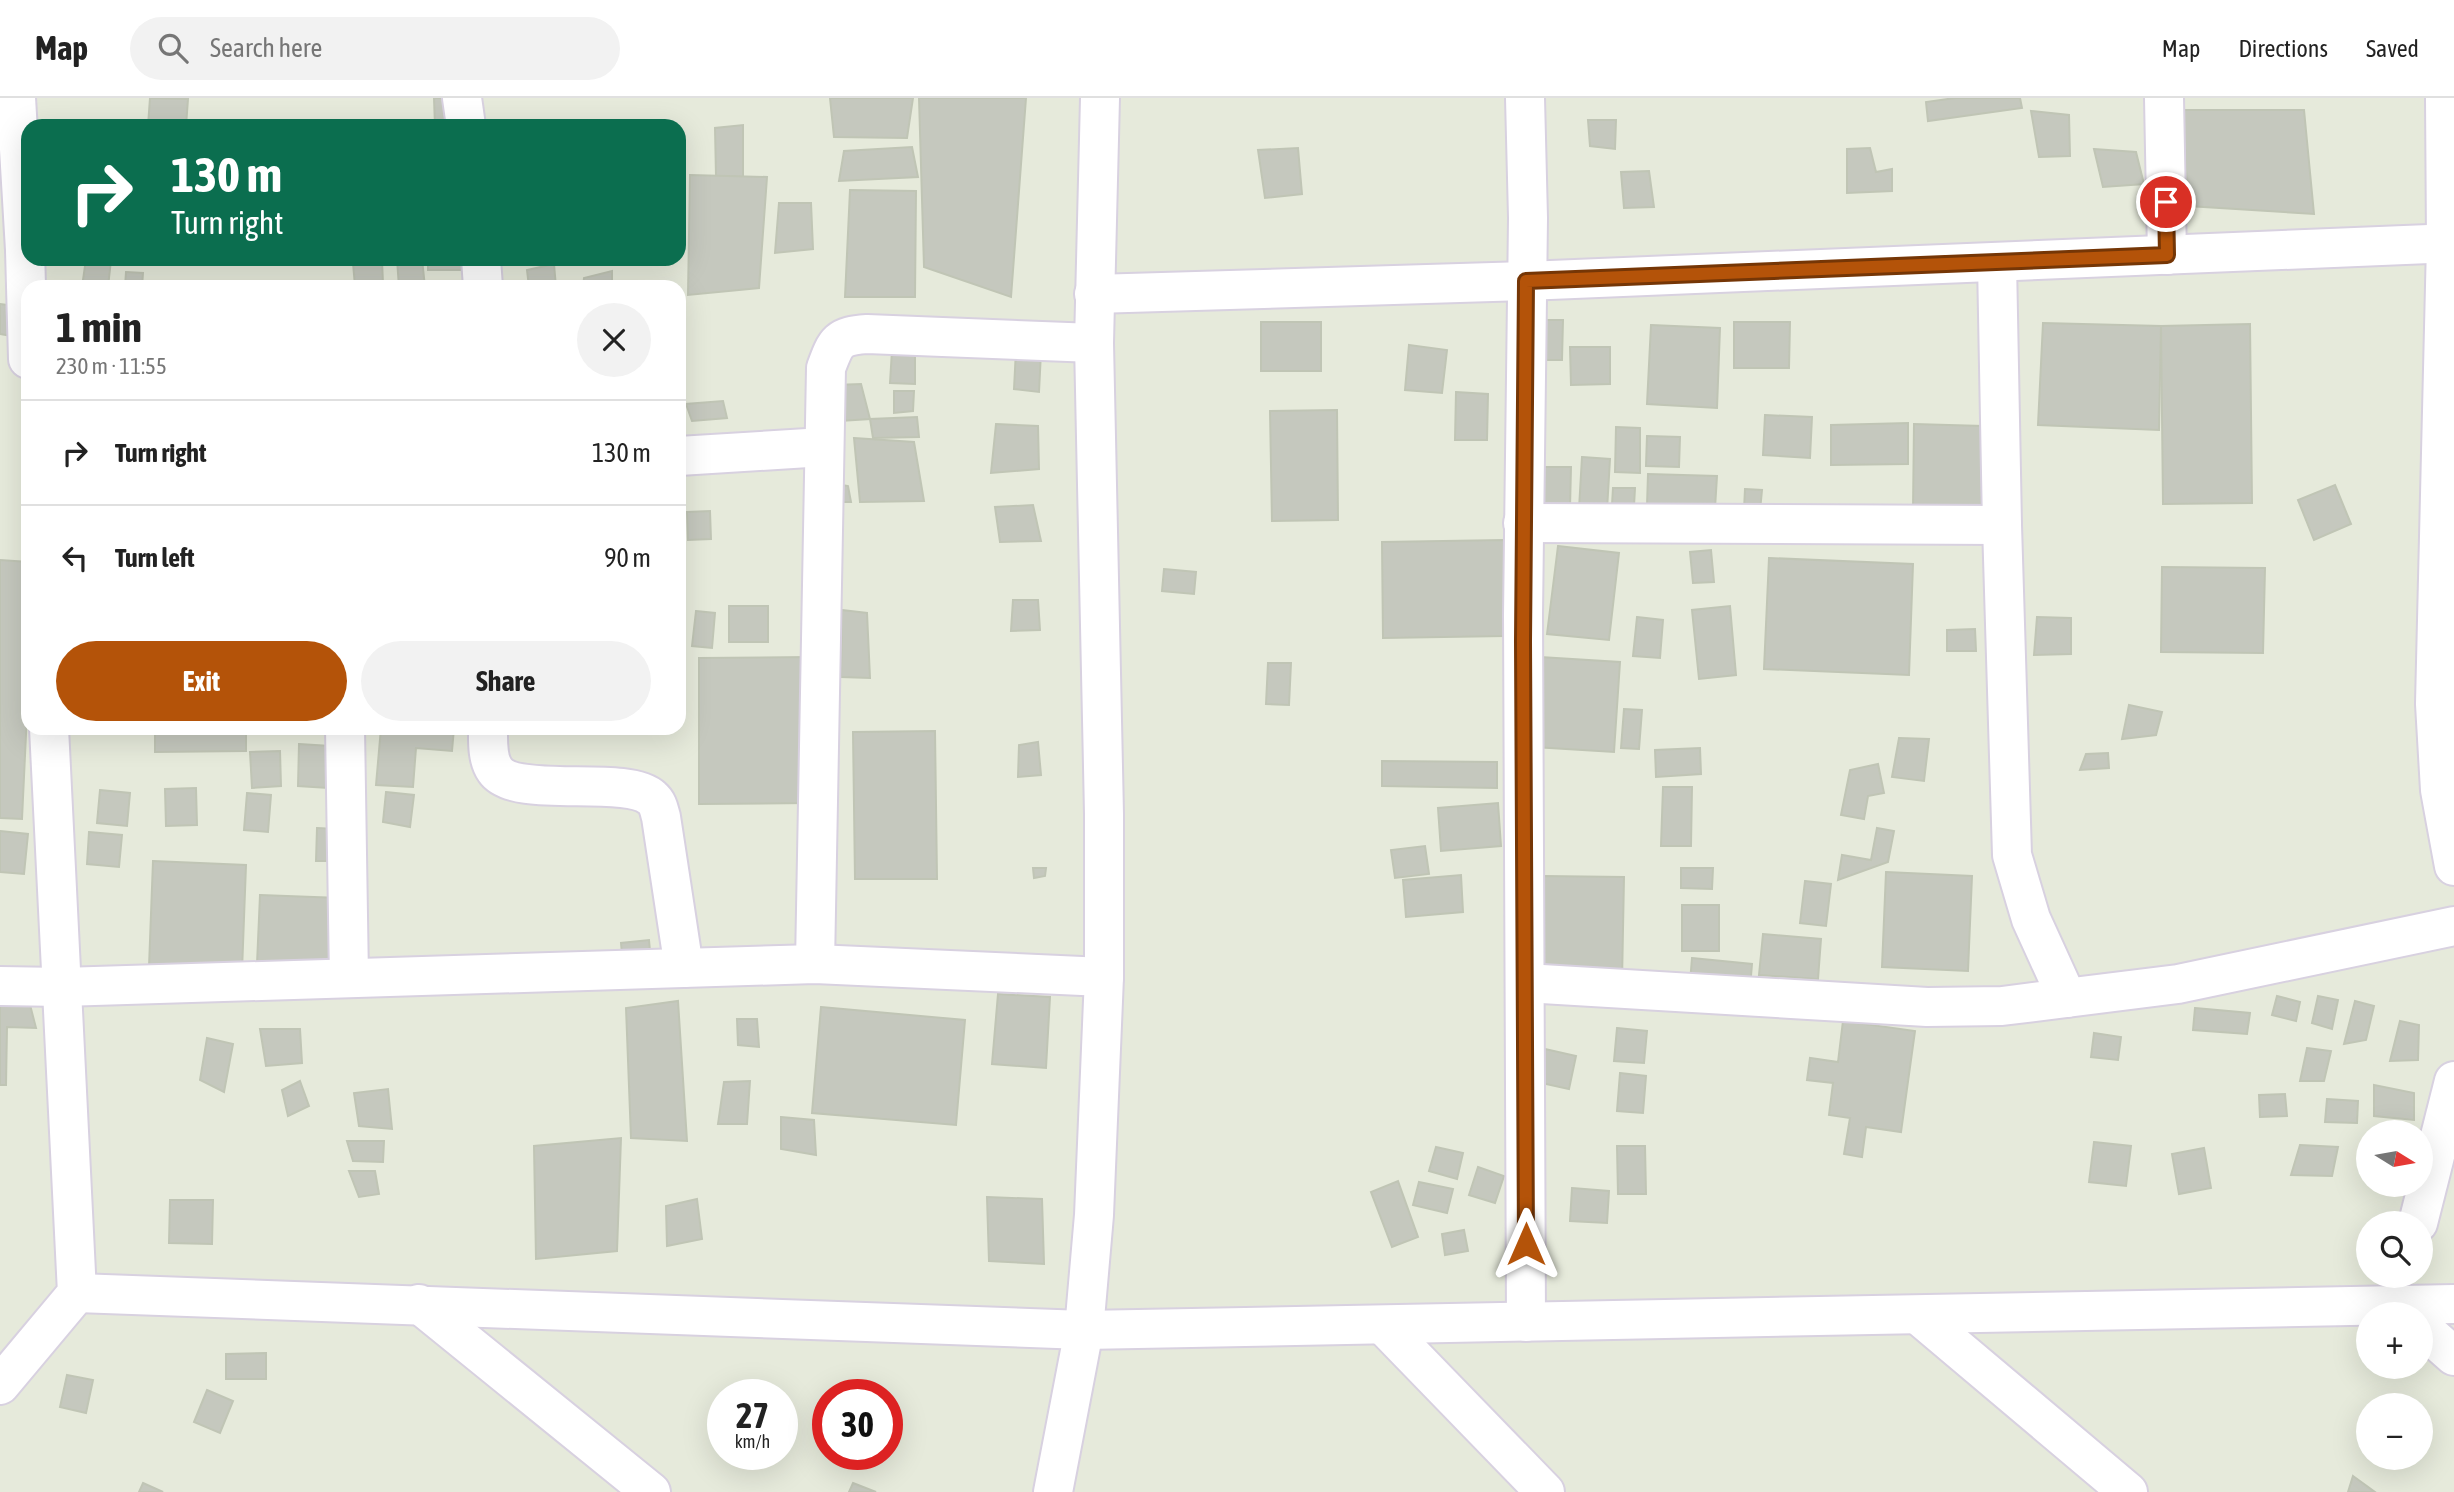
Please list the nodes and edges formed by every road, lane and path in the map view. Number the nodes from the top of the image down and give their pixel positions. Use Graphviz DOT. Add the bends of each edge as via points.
graph roads {
  1 [pos="16,98"];
  2 [pos="463,98"];
  3 [pos="1100,98"];
  4 [pos="1525,98"];
  5 [pos="2164,98"];
  6 [pos="2445,98"];
  7 [pos="465,119"];
  8 [pos="21,174"];
  9 [pos="2450,243"];
  10 [pos="2167,255"];
  11 [pos="1997,262"];
  12 [pos="1526,281"];
  13 [pos="1094,294"];
  14 [pos="21,311"];
  15 [pos="1094,343"];
  16 [pos="18,348"];
  17 [pos="2448,443"];
  18 [pos="824,447"];
  19 [pos="686,456"];
  20 [pos="1523,523"];
  21 [pos="2002,525"];
  22 [pos="49,735"];
  23 [pos="345,735"];
  24 [pos="489,735"];
  25 [pos="2454,866"];
  26 [pos="2454,926"];
  27 [pos="815,964"];
  28 [pos="684,968"];
  29 [pos="1104,977"];
  30 [pos="349,978"];
  31 [pos="1525,983"];
  32 [pos="0,986"];
  33 [pos="62,987"];
  34 [pos="2067,998"];
  35 [pos="2454,1081"];
  36 [pos="2421,1211"];
  37 [pos="77,1293"];
  38 [pos="419,1304"];
  39 [pos="2433,1304"];
  40 [pos="2454,1304"];
  41 [pos="2356,1306"];
  42 [pos="1918,1315"];
  43 [pos="1526,1322"];
  44 [pos="1383,1325"];
  45 [pos="1084,1330"];
  46 [pos="2433,1333"];
  47 [pos="2454,1356"];
  48 [pos="0,1385"];
  49 [pos="651,1492"];
  50 [pos="1054,1492"];
  51 [pos="1545,1492"];
  52 [pos="2128,1492"];
  1 -- 8 [label="street"];
  2 -- 7 [label="street"];
  3 -- 13 [label="street"];
  4 -- 12 [label="street"];
  5 -- 10 [label="street"];
  6 -- 9 [label="street"];
  9 -- 10 [label="street"];
  9 -- 17 [label="street"];
  10 -- 11 [label="street"];
  11 -- 12 [label="street"];
  11 -- 21 [label="street"];
  12 -- 13 [label="street"];
  12 -- 20 [label="street"];
  13 -- 15 [label="street"];
  14 -- 16 [label="street"];
  15 -- 18 [label="street" via="846,336 835,344 826,368"];
  15 -- 29 [label="street"];
  17 -- 25 [label="street" via="2435,704 2440,790"];
  18 -- 19 [label="street"];
  18 -- 27 [label="street"];
  20 -- 21 [label="street"];
  20 -- 31 [label="street"];
  21 -- 34 [label="street" via="2012,855 2031,919"];
  22 -- 33 [label="street"];
  23 -- 30 [label="street"];
  24 -- 28 [label="street" via="491,761 503,778 530,784 631,789 653,798 661,817"];
  26 -- 34 [label="street" via="2178,984"];
  27 -- 28 [label="street"];
  27 -- 29 [label="street"];
  28 -- 30 [label="street"];
  29 -- 45 [label="street"];
  30 -- 33 [label="street"];
  31 -- 34 [label="street" via="1927,1007 2002,1006"];
  31 -- 43 [label="street"];
  32 -- 33 [label="street"];
  33 -- 37 [label="street"];
  35 -- 36 [label="street"];
  37 -- 38 [label="street"];
  37 -- 48 [label="street"];
  38 -- 45 [label="street"];
  38 -- 49 [label="street"];
  39 -- 40 [label="street"];
  41 -- 42 [label="street"];
  42 -- 43 [label="street"];
  42 -- 52 [label="street"];
  43 -- 44 [label="street"];
  44 -- 45 [label="street"];
  44 -- 51 [label="street"];
  45 -- 50 [label="street"];
  46 -- 47 [label="street"];
}
